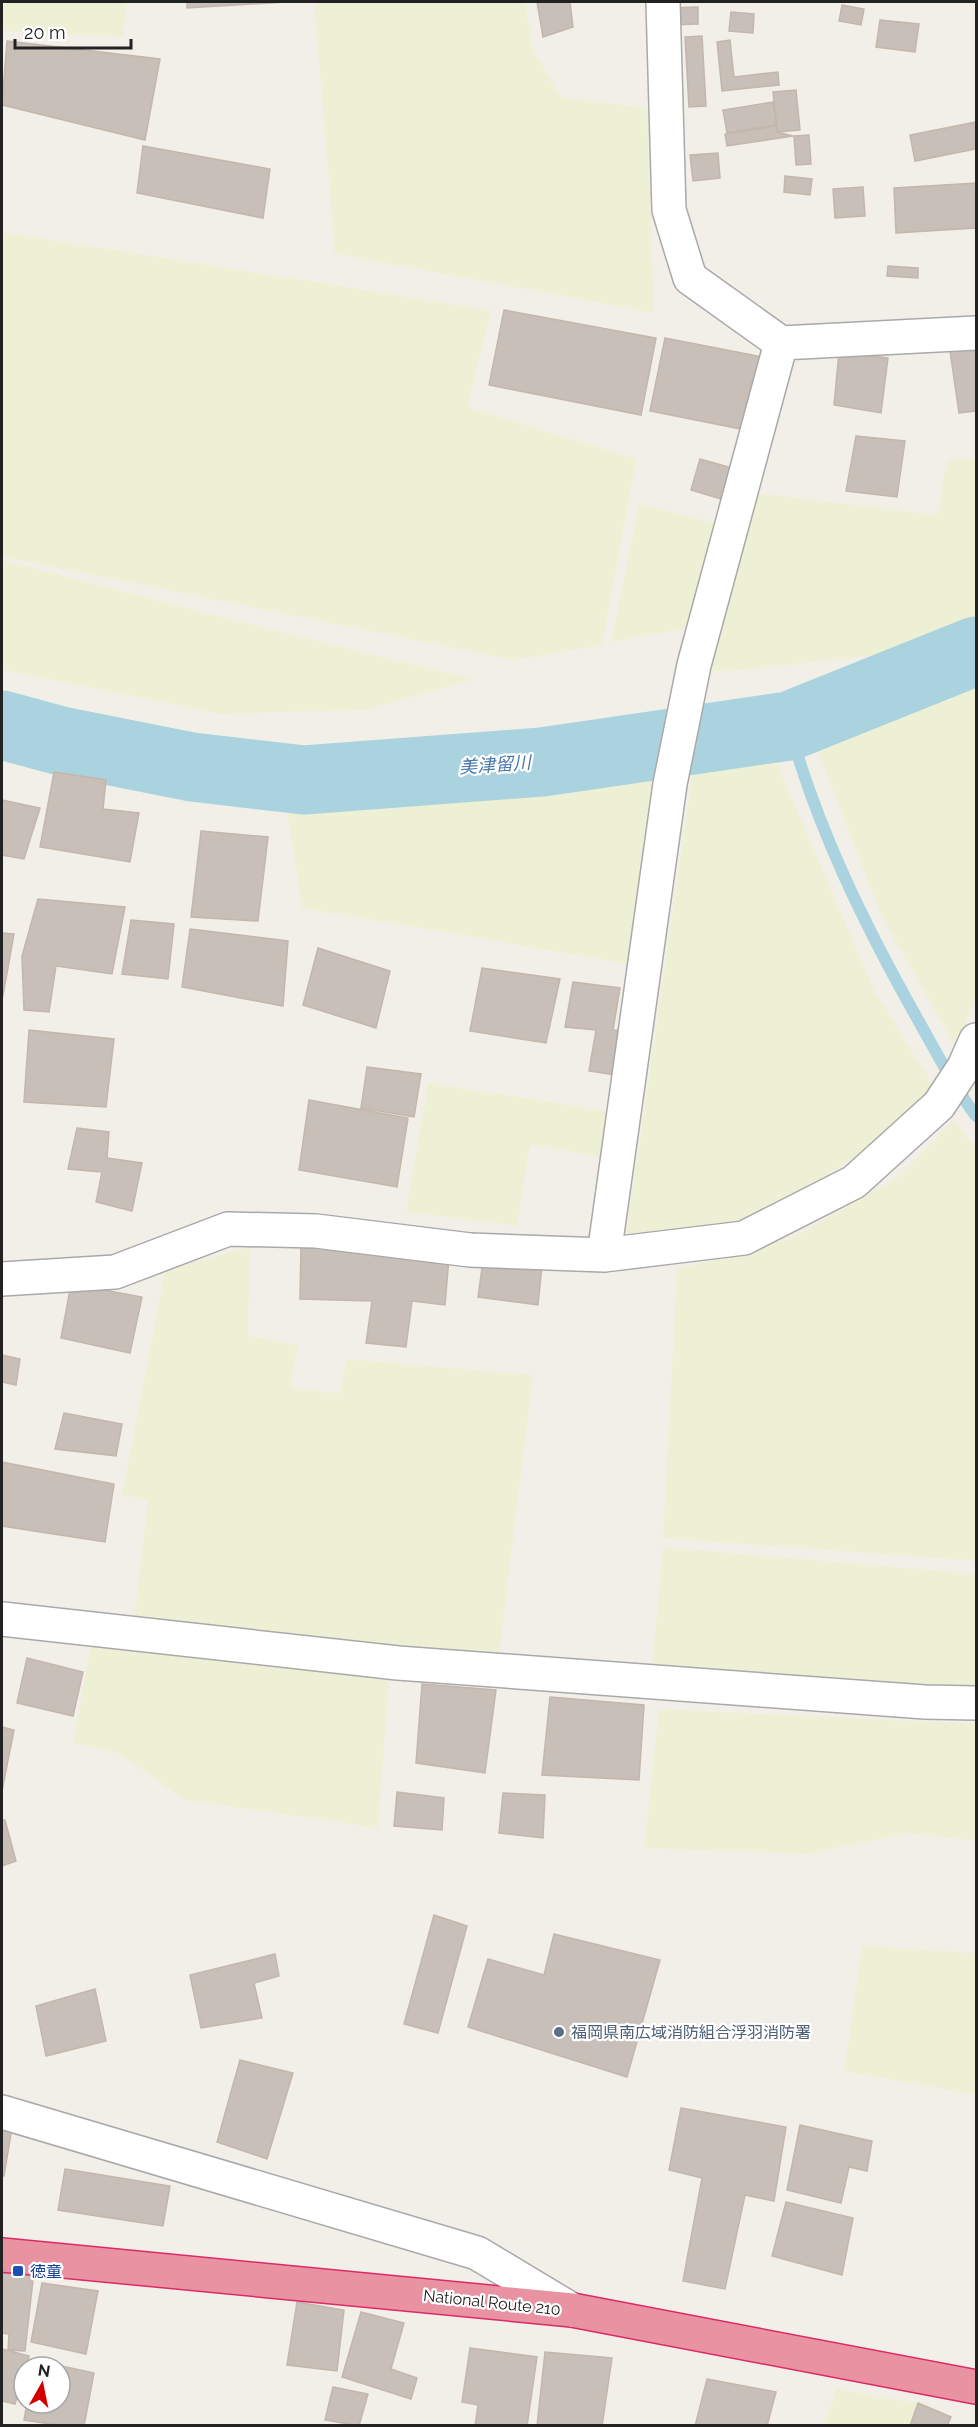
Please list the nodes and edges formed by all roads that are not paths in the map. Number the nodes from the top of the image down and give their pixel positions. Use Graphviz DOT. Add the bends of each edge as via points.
graph roads {
  1 [pos="663,2"];
  2 [pos="976,333"];
  3 [pos="781,343"];
  4 [pos="963,1067"];
  5 [pos="604,1256"];
  6 [pos="2,1279"];
  7 [pos="2,1619"];
  8 [pos="976,1703"];
  9 [pos="2,2112"];
  10 [pos="2,2255"];
  11 [pos="572,2310"];
  12 [pos="976,2386"];
  1 -- 3 [label="street" via="669,210 690,278"];
  2 -- 3 [label="street"];
  3 -- 5 [label="street" via="694,665 670,784"];
  4 -- 5 [label="street" via="939,1105 854,1182 744,1238"];
  5 -- 6 [label="street" via="470,1250 316,1231 228,1229 115,1272"];
  7 -- 8 [label="street" via="398,1663"];
  9 -- 11 [label="street" via="477,2253"];
  10 -- 11 [label="highway, National Route 210"];
  11 -- 12 [label="highway, National Route 210"];
}
